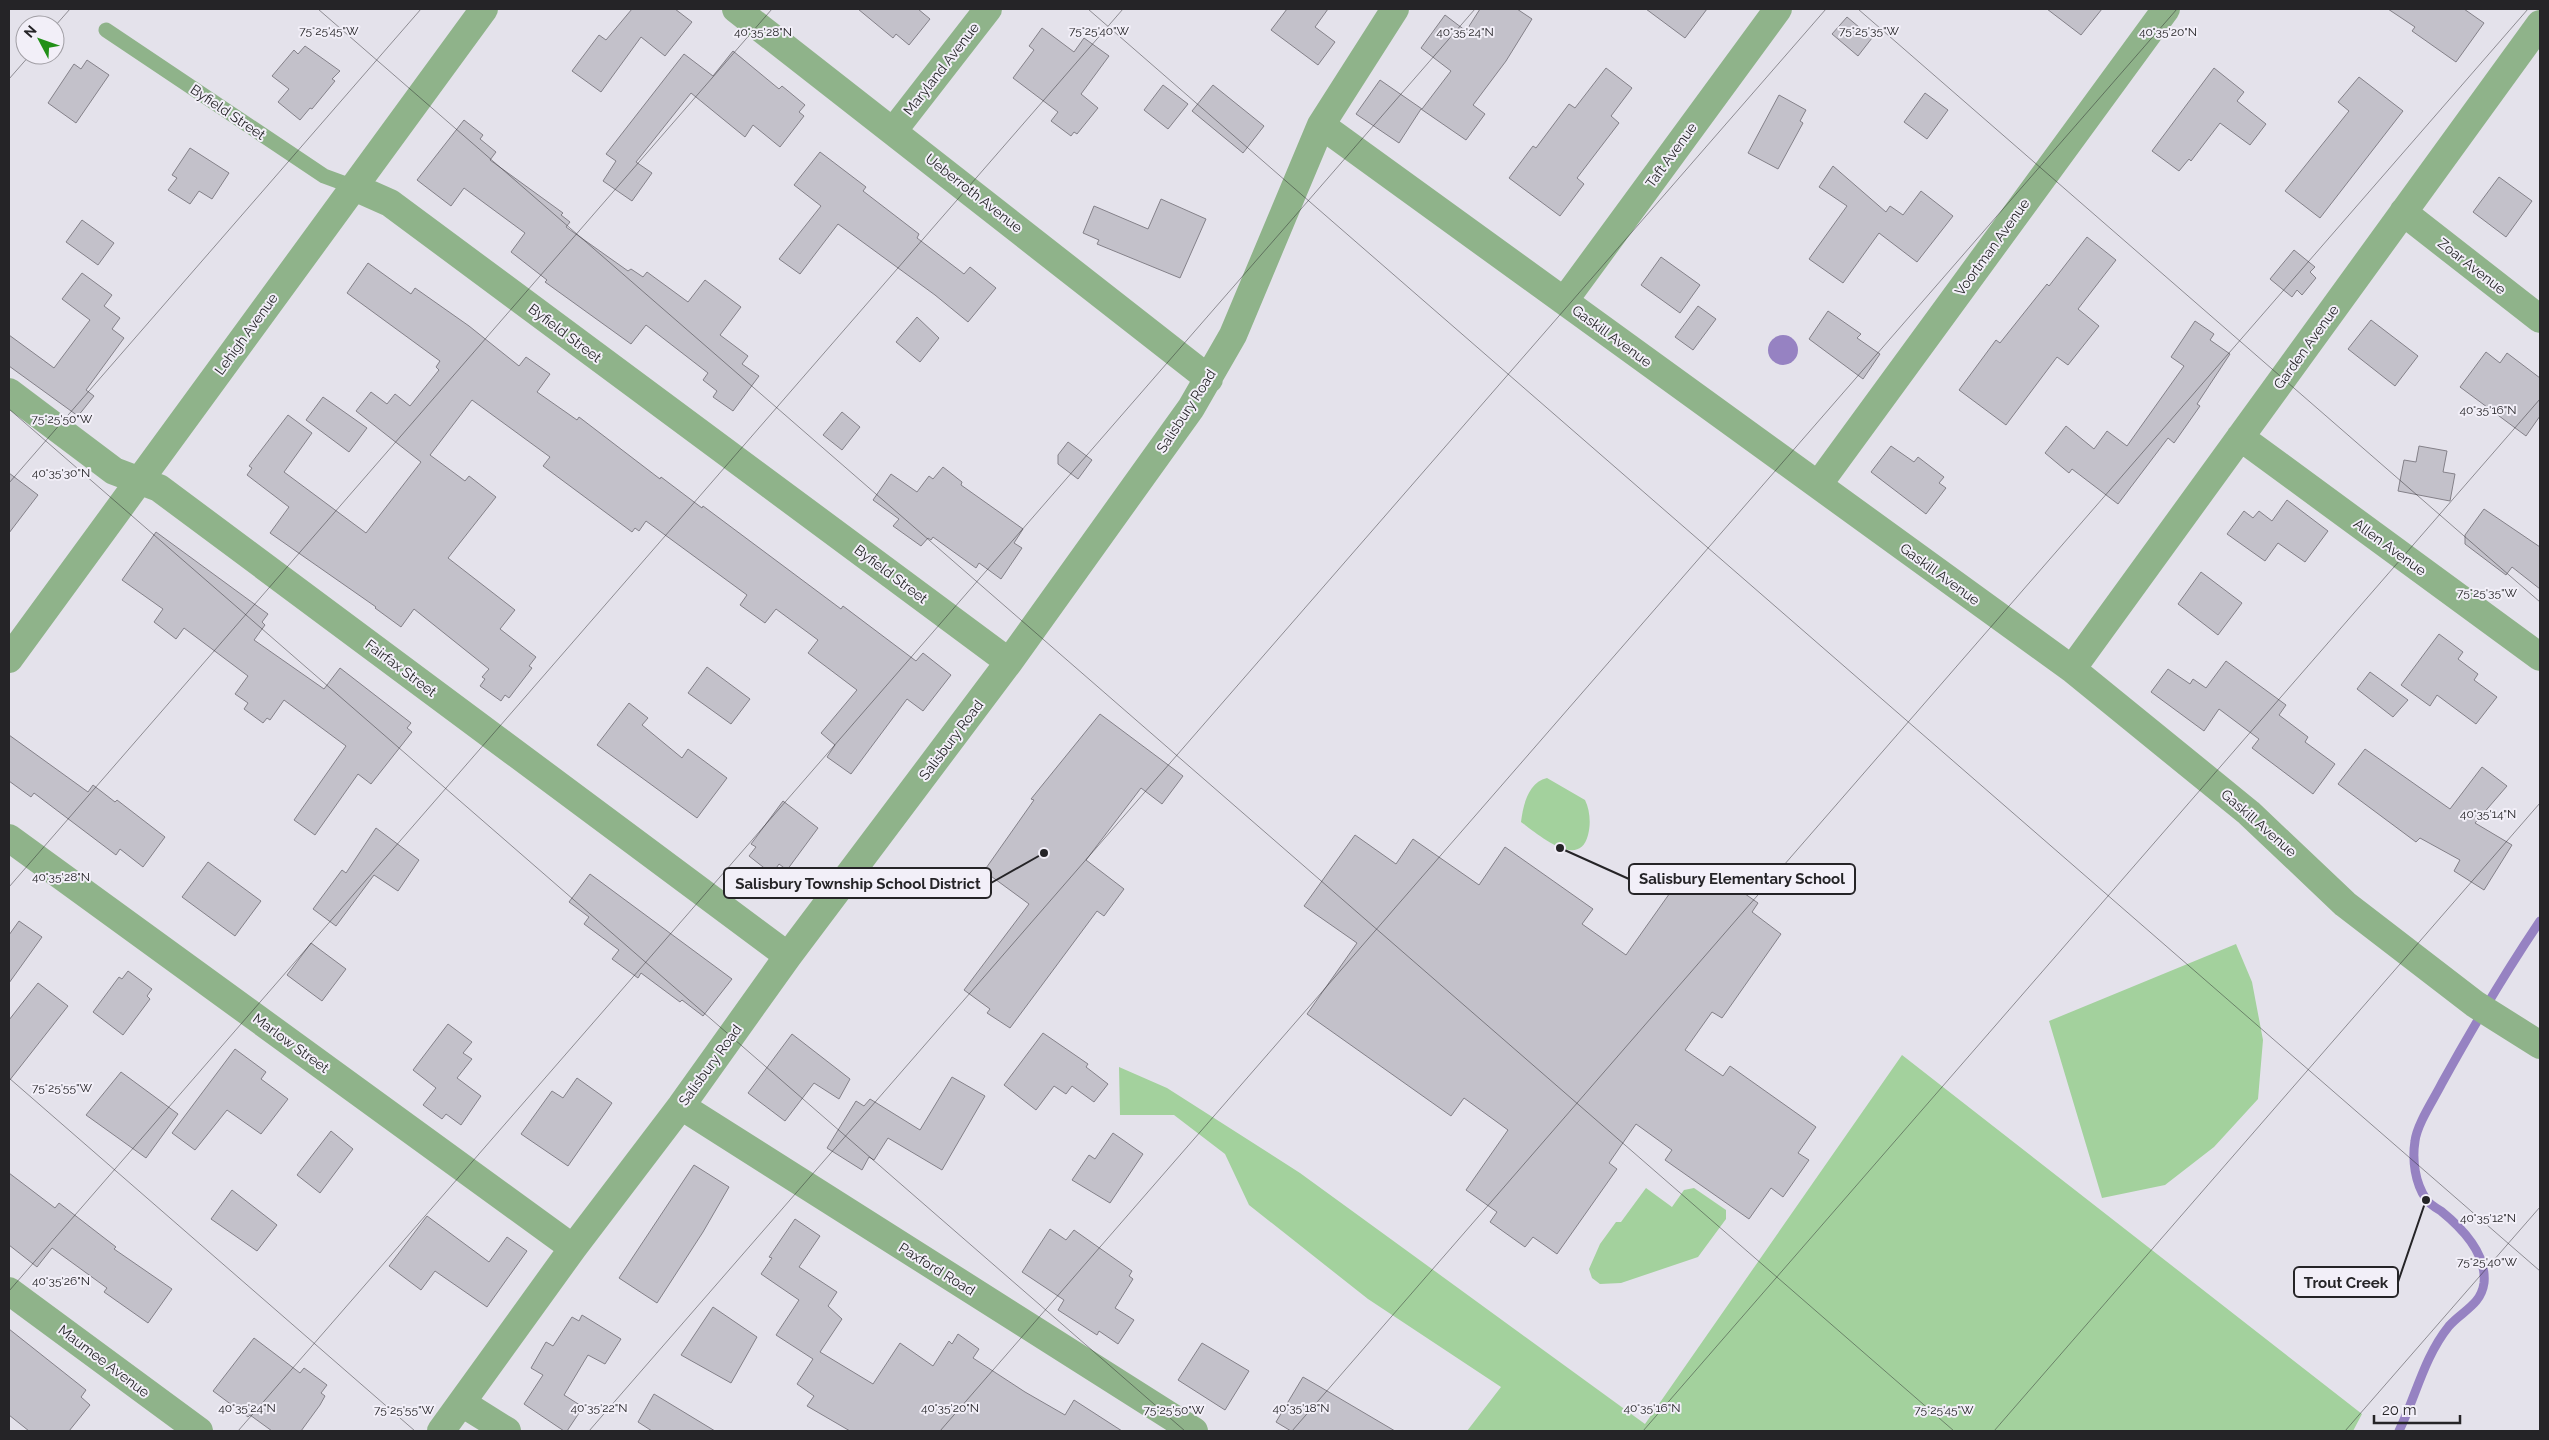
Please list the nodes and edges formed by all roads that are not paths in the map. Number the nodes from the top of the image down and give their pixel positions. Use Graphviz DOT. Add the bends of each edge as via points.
graph roads {
  1 [pos="484,9"];
  2 [pos="736,9"];
  3 [pos="988,9"];
  4 [pos="1394,9"];
  5 [pos="1778,9"];
  6 [pos="2166,9"];
  7 [pos="2540,24"];
  8 [pos="106,30"];
  9 [pos="1321,125"];
  10 [pos="894,130"];
  11 [pos="354,187"];
  12 [pos="2404,212"];
  13 [pos="1564,301"];
  14 [pos="2540,319"];
  15 [pos="1209,379"];
  16 [pos="9,392"];
  17 [pos="2240,437"];
  18 [pos="138,481"];
  19 [pos="1818,485"];
  20 [pos="10,653"];
  21 [pos="2540,657"];
  22 [pos="1009,662"];
  23 [pos="2072,669"];
  24 [pos="9,838"];
  25 [pos="788,956"];
  26 [pos="2540,1045"];
  27 [pos="681,1106"];
  28 [pos="573,1248"];
  29 [pos="9,1290"];
  30 [pos="462,1403"];
  31 [pos="199,1431"];
  32 [pos="441,1431"];
  33 [pos="506,1431"];
  34 [pos="1194,1431"];
  1 -- 11 [label="street, Lehigh Avenue"];
  2 -- 10 [label="street, Ueberroth Avenue"];
  3 -- 10 [label="street, Maryland Avenue"];
  4 -- 9 [label="street, Salisbury Road"];
  5 -- 13 [label="street, Taft Avenue"];
  6 -- 19 [label="street, Voortman Avenue"];
  7 -- 12 [label="street, Garden Avenue"];
  8 -- 11 [label="lane, Byfield Street" via="324,176"];
  9 -- 13 [label="street, Gaskill Avenue"];
  9 -- 15 [label="street, Salisbury Road" via="1233,335"];
  10 -- 15 [label="street, Ueberroth Avenue"];
  11 -- 18 [label="street, Lehigh Avenue"];
  11 -- 22 [label="street, Byfield Street" via="390,203"];
  12 -- 14 [label="street, Zoar Avenue"];
  12 -- 17 [label="street, Garden Avenue"];
  13 -- 19 [label="street, Gaskill Avenue"];
  15 -- 22 [label="street, Salisbury Road"];
  16 -- 18 [label="street, Fairfax Street" via="114,471"];
  17 -- 21 [label="street, Allen Avenue"];
  17 -- 23 [label="street, Garden Avenue"];
  18 -- 20 [label="street, Lehigh Avenue"];
  18 -- 25 [label="street, Fairfax Street" via="159,488"];
  19 -- 23 [label="street, Gaskill Avenue"];
  22 -- 25 [label="street, Salisbury Road"];
  23 -- 26 [label="street, Gaskill Avenue" via="2250,813 2345,904 2487,1011"];
  24 -- 28 [label="street, Marlow Street"];
  25 -- 27 [label="street, Salisbury Road"];
  27 -- 28 [label="street, Salisbury Road"];
  27 -- 34 [label="street, Paxford Road"];
  28 -- 30 [label="street, Salisbury Road"];
  29 -- 31 [label="street, Maumee Avenue"];
  30 -- 32 [label="street, Salisbury Road"];
  30 -- 33 [label="street"];
}
